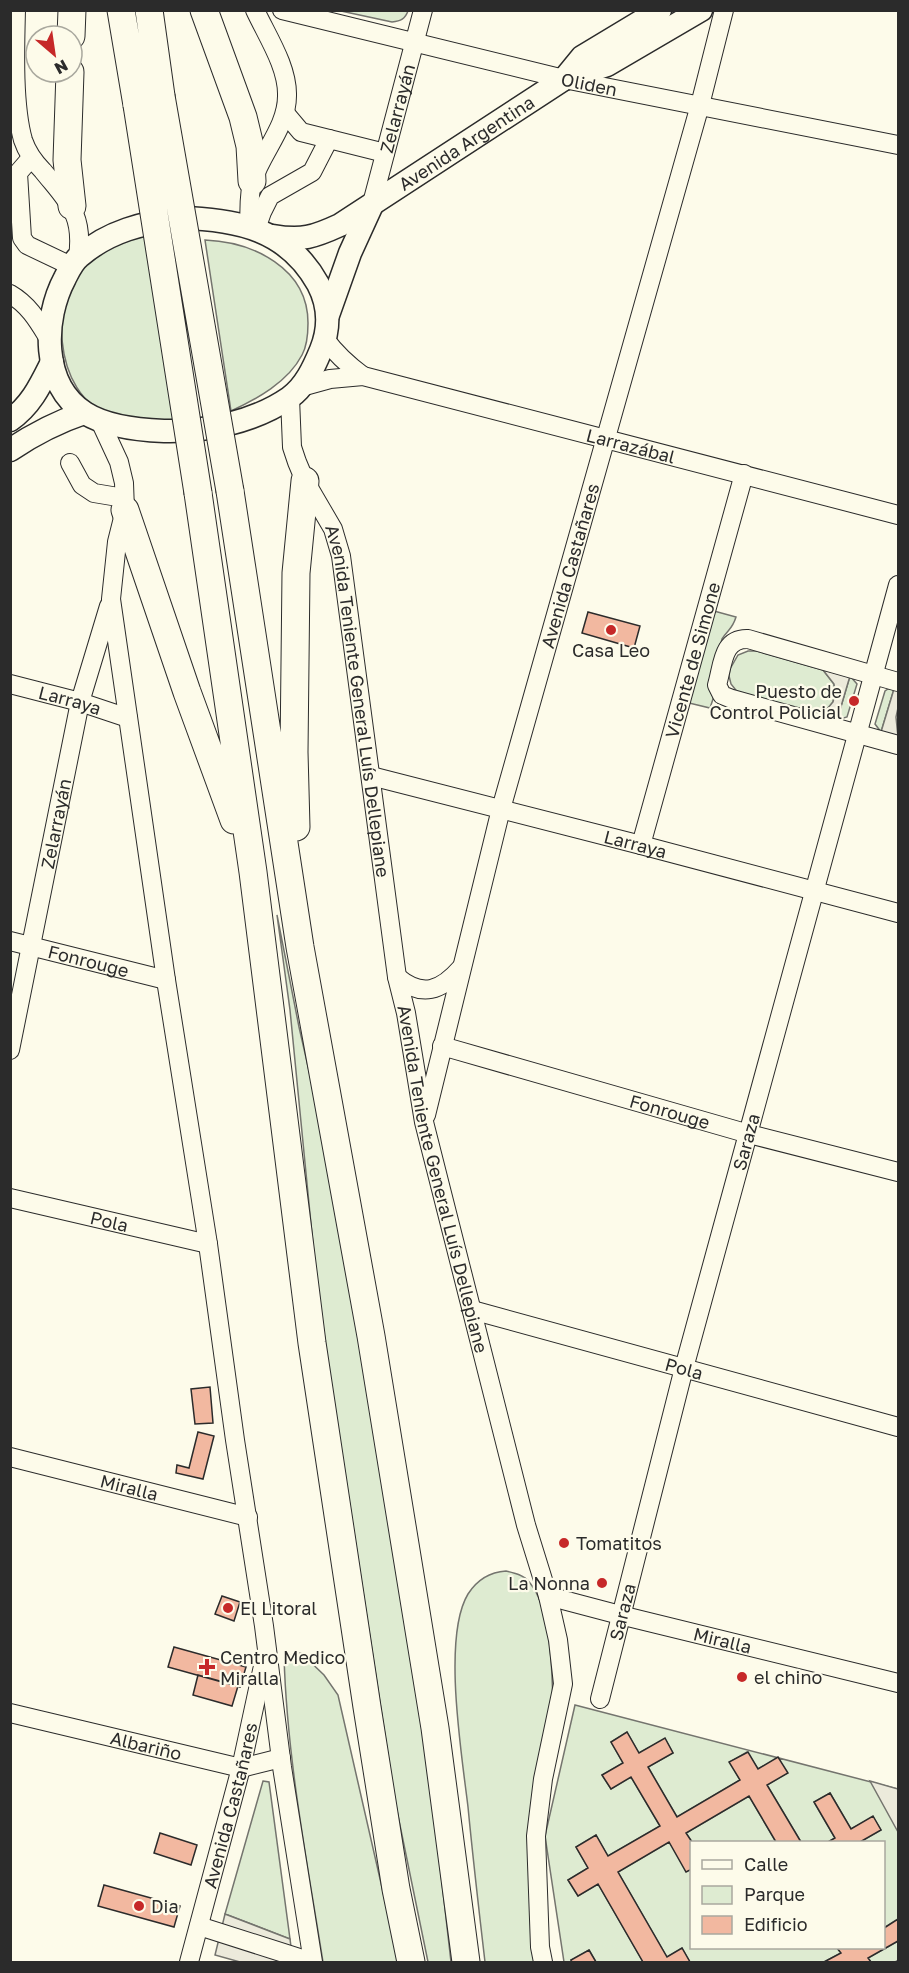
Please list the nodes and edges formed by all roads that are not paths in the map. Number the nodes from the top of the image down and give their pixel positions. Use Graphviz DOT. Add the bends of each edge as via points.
graph roads {
  1 [pos="16,10"];
  2 [pos="121,10"];
  3 [pos="148,10"];
  4 [pos="204,10"];
  5 [pos="255,10"];
  6 [pos="282,10"];
  7 [pos="423,10"];
  8 [pos="660,10"];
  9 [pos="701,10"];
  10 [pos="724,10"];
  11 [pos="414,44"];
  12 [pos="564,80"];
  13 [pos="70,84"];
  14 [pos="149,101"];
  15 [pos="700,105"];
  16 [pos="285,113"];
  17 [pos="330,139"];
  18 [pos="898,146"];
  19 [pos="385,153"];
  20 [pos="31,158"];
  21 [pos="252,181"];
  22 [pos="72,206"];
  23 [pos="371,207"];
  24 [pos="15,215"];
  25 [pos="259,230"];
  26 [pos="74,262"];
  27 [pos="10,294"];
  28 [pos="328,315"];
  29 [pos="49,339"];
  30 [pos="326,339"];
  31 [pos="52,362"];
  32 [pos="363,376"];
  33 [pos="296,392"];
  34 [pos="92,417"];
  35 [pos="10,420"];
  36 [pos="604,438"];
  37 [pos="10,450"];
  38 [pos="70,463"];
  39 [pos="744,474"];
  40 [pos="305,481"];
  41 [pos="125,504"];
  42 [pos="898,515"];
  43 [pos="898,585"];
  44 [pos="111,598"];
  45 [pos="874,675"];
  46 [pos="898,682"];
  47 [pos="10,684"];
  48 [pos="80,702"];
  49 [pos="128,718"];
  50 [pos="858,734"];
  51 [pos="898,745"];
  52 [pos="371,776"];
  53 [pos="501,809"];
  54 [pos="641,845"];
  55 [pos="253,872"];
  56 [pos="814,891"];
  57 [pos="898,913"];
  58 [pos="10,941"];
  59 [pos="33,946"];
  60 [pos="300,948"];
  61 [pos="461,968"];
  62 [pos="397,977"];
  63 [pos="166,980"];
  64 [pos="442,1046"];
  65 [pos="10,1050"];
  66 [pos="424,1122"];
  67 [pos="749,1134"];
  68 [pos="898,1172"];
  69 [pos="10,1198"];
  70 [pos="208,1244"];
  71 [pos="472,1310"];
  72 [pos="684,1368"];
  73 [pos="898,1427"];
  74 [pos="10,1456"];
  75 [pos="248,1517"];
  76 [pos="548,1596"];
  77 [pos="620,1616"];
  78 [pos="267,1647"];
  79 [pos="898,1683"];
  80 [pos="600,1699"];
  81 [pos="10,1713"];
  82 [pos="281,1758"];
  83 [pos="242,1768"];
  84 [pos="199,1926"];
  85 [pos="189,1962"];
  86 [pos="312,1962"];
  87 [pos="411,1962"];
  88 [pos="466,1962"];
  89 [pos="543,1962"];
  1 -- 20 [label="street" via="20,121"];
  2 -- 14 [label="highway"];
  3 -- 14 [label="highway"];
  4 -- 21 [label="highway" via="243,117"];
  5 -- 16 [label="street" via="285,77"];
  6 -- 11 [label="street, Oliden"];
  7 -- 11 [label="street, Zelarrayán"];
  8 -- 12 [label="main road, Avenida Argentina" via="582,57"];
  9 -- 12 [label="main road, Avenida Argentina" via="607,65"];
  10 -- 15 [label="street, Avenida Castañares"];
  11 -- 12 [label="street, Oliden"];
  11 -- 19 [label="street, Zelarrayán"];
  12 -- 15 [label="street, Oliden"];
  12 -- 23 [label="main road, Avenida Argentina"];
  13 -- 22 [label="highway" via="68,160"];
  14 -- 55 [label="highway, bridge" via="198,493"];
  14 -- 60 [label="highway, bridge" via="230,491"];
  15 -- 18 [label="street, Oliden"];
  15 -- 36 [label="street, Avenida Castañares"];
  16 -- 17 [label="street" via="301,132"];
  16 -- 21 [label="street"];
  17 -- 19 [label="street"];
  17 -- 25 [label="street" via="312,172 270,196"];
  19 -- 23 [label="street, Zelarrayán"];
  20 -- 22 [label="street"];
  20 -- 24 [label="street" via="18,172"];
  21 -- 25 [label="street"];
  22 -- 26 [label="street" via="80,240"];
  23 -- 25 [label="main road, Avenida Argentina" via="302,239"];
  23 -- 28 [label="main road"];
  24 -- 26 [label="street" via="27,244"];
  25 -- 26 [label="main road, Avenida Argentina" via="207,218 153,221 101,240"];
  25 -- 28 [label="main road" via="292,249 309,268 322,291"];
  26 -- 29 [label="main road" via="59,287"];
  27 -- 29 [label="street" via="22,300"];
  28 -- 30 [label="main road"];
  29 -- 31 [label="main road"];
  30 -- 32 [label="street, Larrazábal" via="342,360"];
  30 -- 33 [label="main road" via="315,366"];
  31 -- 34 [label="main road" via="72,402"];
  31 -- 35 [label="main road" via="23,411"];
  32 -- 33 [label="street, Larrazábal" via="330,379"];
  32 -- 36 [label="street, Larrazábal"];
  33 -- 34 [label="main road" via="259,414 196,429 132,428"];
  33 -- 40 [label="street, Avenida Teniente General Luís Dellepiane" via="292,447"];
  34 -- 37 [label="main road" via="62,420"];
  34 -- 41 [label="street" via="119,462"];
  36 -- 39 [label="street, Larrazábal"];
  36 -- 53 [label="street, Avenida Castañares"];
  38 -- 41 [label="street" via="82,485"];
  39 -- 42 [label="street, Larrazábal"];
  39 -- 54 [label="street, Vicente de Simone"];
  40 -- 52 [label="street, Avenida Teniente General Luís Dellepiane" via="333,529 341,556"];
  40 -- 60 [label="highway" via="297,573 294,752"];
  41 -- 44 [label="street"];
  41 -- 55 [label="highway" via="187,692"];
  43 -- 45 [label="street, Saraza"];
  44 -- 48 [label="street, Zelarrayán"];
  44 -- 49 [label="street"];
  45 -- 46 [label="street"];
  45 -- 50 [label="street, Saraza"];
  45 -- 50 [label="street, Vicente de Simone" via="748,639 728,646 717,685 722,695 732,699"];
  47 -- 48 [label="street, Larraya"];
  48 -- 49 [label="street, Larraya"];
  48 -- 59 [label="street, Zelarrayán"];
  49 -- 63 [label="street"];
  50 -- 51 [label="street"];
  50 -- 56 [label="street, Saraza"];
  52 -- 53 [label="street, Larraya"];
  52 -- 62 [label="street, Avenida Teniente General Luís Dellepiane"];
  53 -- 54 [label="street, Larraya"];
  53 -- 61 [label="street, Avenida Castañares"];
  54 -- 56 [label="street, Larraya"];
  55 -- 87 [label="highway" via="312,1344 396,1889"];
  56 -- 57 [label="street, Larraya"];
  56 -- 67 [label="street, Saraza"];
  58 -- 59 [label="street, Fonrouge"];
  59 -- 63 [label="street, Fonrouge"];
  59 -- 65 [label="street, Zelarrayán"];
  60 -- 88 [label="highway" via="371,1336 435,1728"];
  61 -- 62 [label="street" via="442,986 430,990 407,985"];
  61 -- 64 [label="street, Avenida Castañares"];
  62 -- 66 [label="street, Avenida Teniente General Luís Dellepiane"];
  63 -- 70 [label="street"];
  64 -- 66 [label="street, Avenida Castañares"];
  64 -- 67 [label="street, Fonrouge"];
  66 -- 71 [label="street, Avenida Teniente General Luís Dellepiane"];
  67 -- 68 [label="street, Fonrouge"];
  67 -- 72 [label="street, Saraza"];
  69 -- 70 [label="street, Pola"];
  70 -- 75 [label="street"];
  71 -- 72 [label="street, Pola"];
  71 -- 76 [label="street, Avenida Teniente General Luís Dellepiane" via="532,1548"];
  72 -- 73 [label="street, Pola"];
  72 -- 77 [label="street, Saraza"];
  74 -- 75 [label="street, Miralla"];
  75 -- 78 [label="street"];
  76 -- 77 [label="street, Miralla"];
  76 -- 89 [label="street, Avenida Teniente General Luís Dellepiane" via="563,1684 543,1779 537,1836"];
  77 -- 79 [label="street, Miralla"];
  77 -- 80 [label="street, Saraza"];
  78 -- 82 [label="street"];
  78 -- 83 [label="street, Avenida Castañares"];
  81 -- 83 [label="street, Albariño"];
  82 -- 83 [label="street, Albariño"];
  82 -- 86 [label="street"];
  83 -- 84 [label="street, Avenida Castañares"];
  84 -- 85 [label="street, Avenida Castañares"];
  84 -- 86 [label="street"];
}
